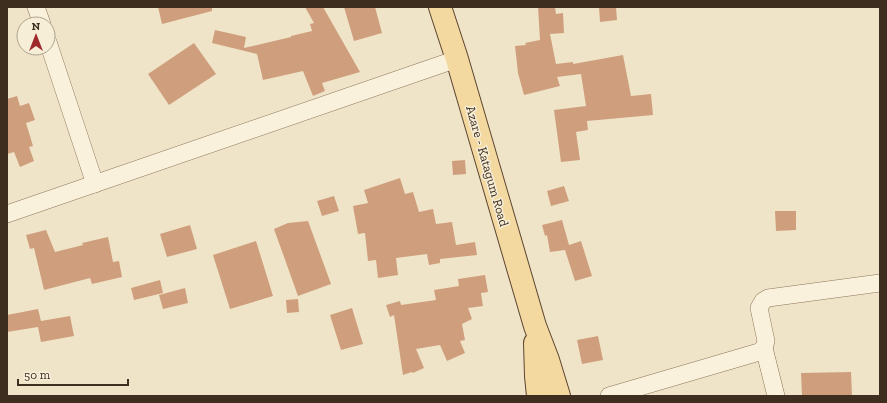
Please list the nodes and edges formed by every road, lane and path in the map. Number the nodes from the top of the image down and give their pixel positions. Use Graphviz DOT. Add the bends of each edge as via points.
graph roads {
  1 [pos="440,7"];
  2 [pos="53,56"];
  3 [pos="457,59"];
  4 [pos="94,184"];
  5 [pos="7,214"];
  6 [pos="880,284"];
  7 [pos="535,326"];
  8 [pos="764,348"];
  9 [pos="535,389"];
  10 [pos="559,396"];
  11 [pos="609,396"];
  12 [pos="776,396"];
  1 -- 3 [label="main road, Azare - Katagum Road"];
  2 -- 4 [label="street"];
  3 -- 4 [label="street"];
  3 -- 7 [label="main road, Azare - Katagum Road"];
  4 -- 5 [label="street"];
  6 -- 8 [label="street" via="768,298 762,301 759,308 766,341"];
  7 -- 9 [label="main road, Azare - Katagum Road"];
  7 -- 10 [label="main road, Azare - Katagum Road"];
  8 -- 11 [label="street" via="759,352"];
  8 -- 12 [label="street"];
}
